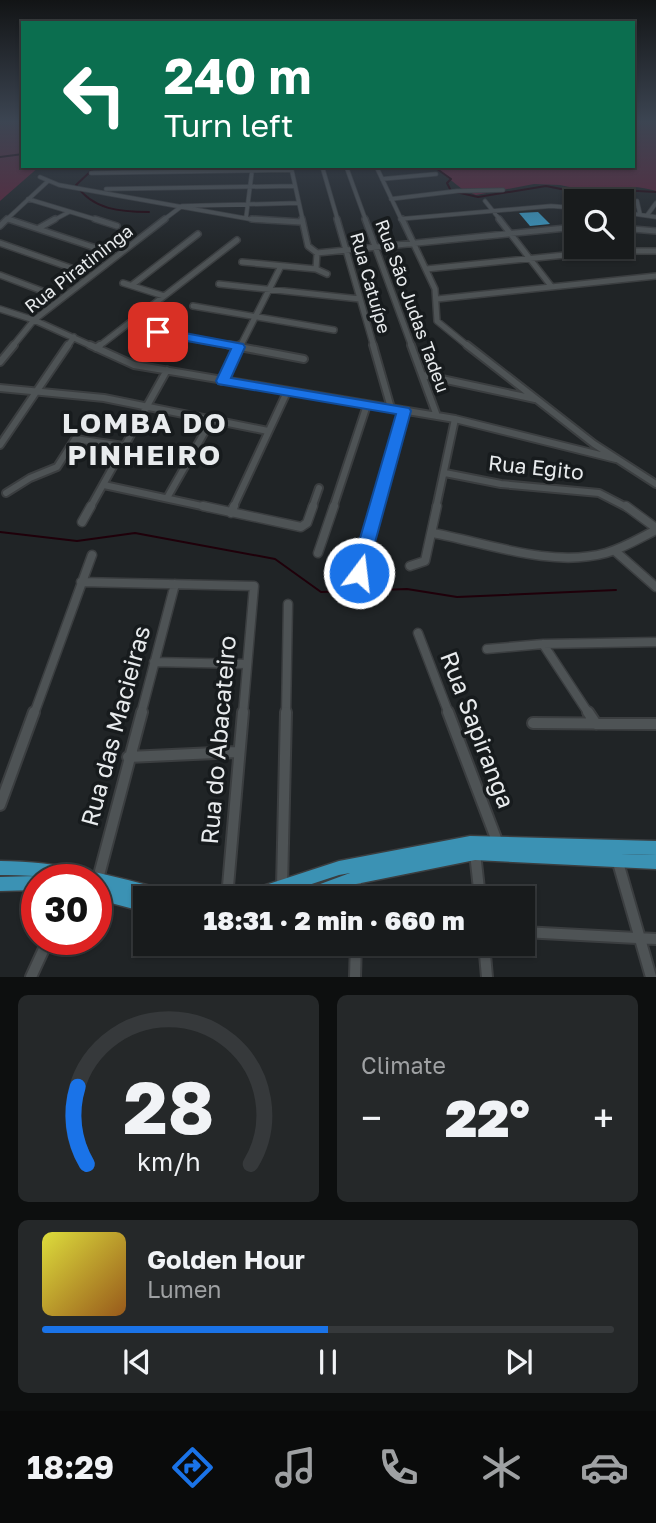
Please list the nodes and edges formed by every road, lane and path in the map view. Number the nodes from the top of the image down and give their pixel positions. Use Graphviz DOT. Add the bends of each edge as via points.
graph roads {
  1 [pos="291,168"];
  2 [pos="323,168"];
  3 [pos="347,168"];
  4 [pos="377,168"];
  5 [pos="252,171"];
  6 [pos="156,172"];
  7 [pos="91,173"];
  8 [pos="436,174"];
  9 [pos="40,177"];
  10 [pos="382,179"];
  11 [pos="47,182"];
  12 [pos="250,186"];
  13 [pos="294,186"];
  14 [pos="150,188"];
  15 [pos="92,189"];
  16 [pos="503,190"];
  17 [pos="28,199"];
  18 [pos="146,199"];
  19 [pos="391,199"];
  20 [pos="485,201"];
  21 [pos="637,201"];
  22 [pos="298,203"];
  23 [pos="656,203"];
  24 [pos="248,204"];
  25 [pos="182,206"];
  26 [pos="564,207"];
  27 [pos="494,211"];
  28 [pos="69,212"];
  29 [pos="634,213"];
  30 [pos="640,214"];
  31 [pos="648,214"];
  32 [pos="656,217"];
  33 [pos="246,218"];
  34 [pos="8,219"];
  35 [pos="400,219"];
  36 [pos="302,222"];
  37 [pos="0,226"];
  38 [pos="117,226"];
  39 [pos="564,228"];
  40 [pos="39,229"];
  41 [pos="634,229"];
  42 [pos="656,231"];
  43 [pos="198,233"];
  44 [pos="511,234"];
  45 [pos="237,240"];
  46 [pos="0,243"];
  47 [pos="411,244"];
  48 [pos="376,247"];
  49 [pos="96,248"];
  50 [pos="347,250"];
  51 [pos="656,251"];
  52 [pos="317,253"];
  53 [pos="530,259"];
  54 [pos="242,261"];
  55 [pos="281,267"];
  56 [pos="72,268"];
  57 [pos="316,269"];
  58 [pos="426,269"];
  59 [pos="327,274"];
  60 [pos="0,275"];
  61 [pos="656,276"];
  62 [pos="123,283"];
  63 [pos="219,284"];
  64 [pos="132,285"];
  65 [pos="551,286"];
  66 [pos="269,290"];
  67 [pos="46,292"];
  68 [pos="164,296"];
  69 [pos="360,299"];
  70 [pos="437,299"];
  71 [pos="193,306"];
  72 [pos="0,309"];
  73 [pos="256,317"];
  74 [pos="34,320"];
  75 [pos="334,330"];
  76 [pos="158,332"];
  77 [pos="74,337"];
  78 [pos="239,347"];
  79 [pos="96,348"];
  80 [pos="304,359"];
  81 [pos="0,362"];
  82 [pos="167,370"];
  83 [pos="423,375"];
  84 [pos="222,381"];
  85 [pos="0,388"];
  86 [pos="37,391"];
  87 [pos="287,392"];
  88 [pos="537,400"];
  89 [pos="368,405"];
  90 [pos="147,406"];
  91 [pos="391,408"];
  92 [pos="404,411"];
  93 [pos="437,416"];
  94 [pos="212,419"];
  95 [pos="455,419"];
  96 [pos="268,431"];
  97 [pos="0,445"];
  98 [pos="124,446"];
  99 [pos="616,459"];
  100 [pos="445,473"];
  101 [pos="656,484"];
  102 [pos="104,485"];
  103 [pos="319,488"];
  104 [pos="6,493"];
  105 [pos="167,498"];
  106 [pos="231,513"];
  107 [pos="82,522"];
  108 [pos="656,529"];
  109 [pos="433,533"];
  110 [pos="615,551"];
  111 [pos="318,553"];
  112 [pos="92,555"];
  113 [pos="410,566"];
  114 [pos="359,573"];
  115 [pos="81,582"];
  116 [pos="174,584"];
  117 [pos="656,587"];
  118 [pos="288,604"];
  119 [pos="418,633"];
  120 [pos="656,642"];
  121 [pos="543,644"];
  122 [pos="487,649"];
  123 [pos="154,662"];
  124 [pos="246,664"];
  125 [pos="533,723"];
  126 [pos="596,724"];
  127 [pos="656,724"];
  128 [pos="237,752"];
  129 [pos="128,757"];
  130 [pos="0,804"];
  131 [pos="497,841"];
  132 [pos="656,848"];
  133 [pos="475,853"];
  134 [pos="617,859"];
  135 [pos="656,862"];
  136 [pos="102,864"];
  137 [pos="21,867"];
  138 [pos="0,868"];
  139 [pos="356,877"];
  140 [pos="21,883"];
  141 [pos="0,884"];
  142 [pos="228,886"];
  143 [pos="282,886"];
  144 [pos="291,886"];
  145 [pos="332,886"];
  146 [pos="356,886"];
  147 [pos="479,886"];
  148 [pos="112,888"];
  149 [pos="112,891"];
  150 [pos="133,891"];
  151 [pos="133,900"];
  152 [pos="535,933"];
  153 [pos="640,937"];
  154 [pos="656,939"];
  155 [pos="41,955"];
  156 [pos="356,956"];
  157 [pos="485,956"];
  158 [pos="31,977"];
  159 [pos="355,977"];
  160 [pos="487,977"];
  161 [pos="651,977"];
  1 -- 5 [label="street"];
  1 -- 13 [label="street"];
  2 -- 50 [label="street, Rua Catuípe"];
  3 -- 48 [label="street, Rua São Judas Tadeu"];
  4 -- 10 [label="street"];
  5 -- 6 [label="street"];
  5 -- 12 [label="street"];
  6 -- 7 [label="street"];
  6 -- 14 [label="street"];
  8 -- 10 [label="street"];
  9 -- 11 [label="street"];
  10 -- 19 [label="street"];
  11 -- 15 [label="street"];
  11 -- 17 [label="street"];
  12 -- 13 [label="street"];
  12 -- 14 [label="street"];
  12 -- 24 [label="street"];
  13 -- 22 [label="street"];
  14 -- 15 [label="street"];
  14 -- 18 [label="street"];
  15 -- 18 [label="street"];
  16 -- 19 [label="street"];
  17 -- 28 [label="street"];
  17 -- 34 [label="street"];
  18 -- 25 [label="street"];
  19 -- 35 [label="street"];
  20 -- 27 [label="street"];
  21 -- 30 [label="street"];
  22 -- 24 [label="street"];
  22 -- 36 [label="street"];
  23 -- 31 [label="street"];
  24 -- 25 [label="street"];
  24 -- 33 [label="street"];
  25 -- 33 [label="street"];
  25 -- 74 [label="street, Rua Piratininga"];
  26 -- 27 [label="street"];
  27 -- 35 [label="street"];
  27 -- 44 [label="street"];
  28 -- 38 [label="street"];
  28 -- 40 [label="street"];
  29 -- 30 [label="street"];
  30 -- 31 [label="street"];
  31 -- 32 [label="street"];
  33 -- 36 [label="street"];
  34 -- 37 [label="street"];
  34 -- 40 [label="street"];
  35 -- 47 [label="street"];
  36 -- 52 [label="street" via="307,246"];
  39 -- 44 [label="street"];
  40 -- 49 [label="street"];
  41 -- 42 [label="street"];
  43 -- 64 [label="street"];
  44 -- 47 [label="street"];
  44 -- 53 [label="street"];
  45 -- 68 [label="street"];
  46 -- 56 [label="street"];
  47 -- 48 [label="street"];
  47 -- 58 [label="street"];
  48 -- 50 [label="street"];
  48 -- 83 [label="street, Rua São Judas Tadeu"];
  50 -- 52 [label="street"];
  50 -- 69 [label="street, Rua Catuípe"];
  51 -- 53 [label="street"];
  52 -- 57 [label="street"];
  53 -- 58 [label="street"];
  53 -- 65 [label="street"];
  54 -- 55 [label="street"];
  55 -- 57 [label="street"];
  55 -- 66 [label="street"];
  57 -- 59 [label="street"];
  58 -- 70 [label="street"];
  60 -- 67 [label="street"];
  61 -- 65 [label="street"];
  62 -- 64 [label="street"];
  63 -- 66 [label="street"];
  64 -- 68 [label="street"];
  65 -- 70 [label="street"];
  66 -- 69 [label="street"];
  66 -- 73 [label="street"];
  68 -- 79 [label="street"];
  69 -- 91 [label="street, Rua Catuípe"];
  70 -- 88 [label="street" via="437,321"];
  71 -- 73 [label="street"];
  72 -- 74 [label="street"];
  73 -- 75 [label="street"];
  73 -- 78 [label="street"];
  74 -- 77 [label="street"];
  74 -- 81 [label="street, Rua Piratininga"];
  76 -- 78 [label="street"];
  77 -- 79 [label="street"];
  77 -- 86 [label="street"];
  78 -- 80 [label="street"];
  78 -- 84 [label="street"];
  79 -- 82 [label="street" via="134,365"];
  82 -- 84 [label="street"];
  82 -- 90 [label="street"];
  83 -- 88 [label="street"];
  83 -- 93 [label="street, Rua São Judas Tadeu"];
  84 -- 87 [label="street"];
  85 -- 86 [label="street"];
  86 -- 90 [label="street"];
  86 -- 97 [label="street"];
  87 -- 89 [label="street"];
  87 -- 96 [label="street"];
  88 -- 99 [label="street"];
  89 -- 91 [label="street"];
  89 -- 111 [label="street"];
  90 -- 94 [label="street"];
  90 -- 98 [label="street"];
  91 -- 92 [label="street"];
  92 -- 93 [label="street"];
  92 -- 114 [label="street"];
  93 -- 95 [label="street"];
  94 -- 96 [label="street"];
  94 -- 105 [label="street"];
  95 -- 99 [label="street"];
  95 -- 100 [label="street"];
  96 -- 106 [label="street"];
  98 -- 102 [label="street"];
  98 -- 104 [label="street" via="75,439 57,467"];
  99 -- 101 [label="street"];
  100 -- 108 [label="street, Rua Egito" via="501,484 598,493 619,501"];
  100 -- 109 [label="street"];
  102 -- 105 [label="street"];
  102 -- 107 [label="street"];
  103 -- 106 [label="street" via="302,527"];
  105 -- 106 [label="street"];
  108 -- 110 [label="street"];
  109 -- 110 [label="street" via="548,554 596,556"];
  109 -- 113 [label="street" via="425,561"];
  110 -- 117 [label="street"];
  112 -- 115 [label="street"];
  115 -- 116 [label="street"];
  115 -- 130 [label="street"];
  116 -- 123 [label="street, Rua das Macieiras"];
  116 -- 124 [label="street, Rua do Abacateiro" via="254,586"];
  118 -- 143 [label="street"];
  119 -- 131 [label="street, Rua Sapiranga"];
  120 -- 121 [label="street"];
  121 -- 122 [label="street"];
  121 -- 126 [label="street"];
  123 -- 124 [label="street"];
  123 -- 129 [label="street, Rua das Macieiras"];
  124 -- 128 [label="street, Rua do Abacateiro"];
  125 -- 126 [label="street"];
  126 -- 127 [label="street"];
  128 -- 129 [label="street"];
  128 -- 142 [label="street, Rua do Abacateiro"];
  129 -- 136 [label="street, Rua das Macieiras"];
  131 -- 132 [label="main road"];
  131 -- 144 [label="main road" via="339,869"];
  133 -- 134 [label="main road"];
  133 -- 139 [label="main road"];
  133 -- 147 [label="street"];
  134 -- 135 [label="main road"];
  134 -- 153 [label="street"];
  137 -- 138 [label="main road"];
  139 -- 145 [label="main road"];
  139 -- 146 [label="street"];
  140 -- 141 [label="main road"];
  148 -- 150 [label="main road"];
  149 -- 151 [label="main road"];
  152 -- 153 [label="street"];
  153 -- 154 [label="street"];
  153 -- 161 [label="street"];
  155 -- 158 [label="street"];
  156 -- 159 [label="street"];
  157 -- 160 [label="street"];
}
